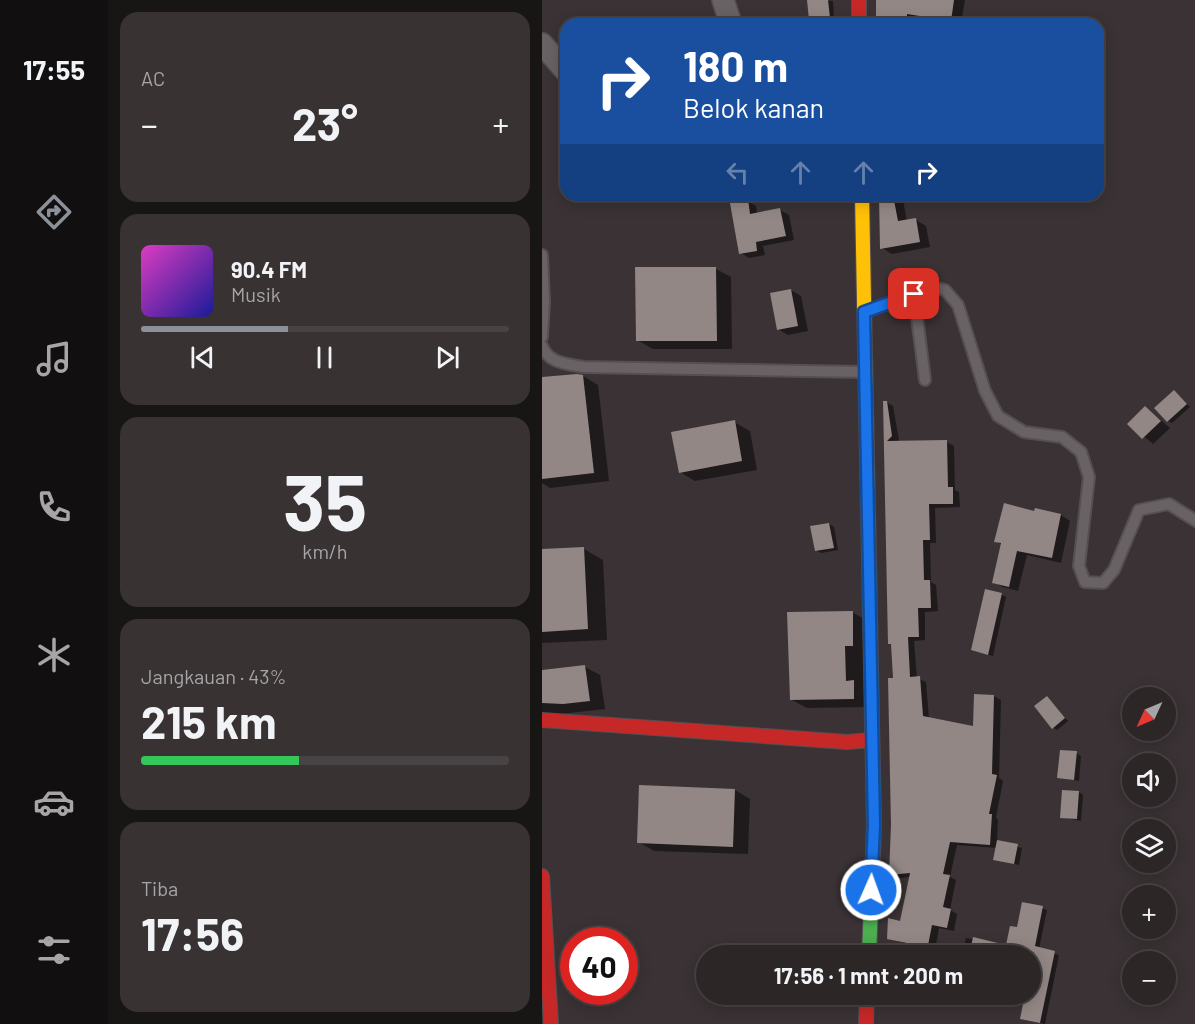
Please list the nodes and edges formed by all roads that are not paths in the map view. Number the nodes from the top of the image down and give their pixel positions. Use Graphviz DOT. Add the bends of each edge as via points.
graph roads {
  1 [pos="723,0"];
  2 [pos="859,0"];
  3 [pos="729,18"];
  4 [pos="859,18"];
  5 [pos="542,44"];
  6 [pos="560,64"];
  7 [pos="862,201"];
  8 [pos="542,255"];
  9 [pos="914,294"];
  10 [pos="543,302"];
  11 [pos="864,312"];
  12 [pos="542,338"];
  13 [pos="542,346"];
  14 [pos="865,372"];
  15 [pos="925,380"];
  16 [pos="1196,520"];
  17 [pos="542,720"];
  18 [pos="872,740"];
  19 [pos="542,876"];
  20 [pos="869,945"];
  21 [pos="867,1005"];
  22 [pos="551,1023"];
  23 [pos="866,1024"];
  1 -- 3 [label="street"];
  2 -- 4 [label="street"];
  5 -- 6 [label="street"];
  7 -- 11 [label="street"];
  8 -- 10 [label="lane"];
  9 -- 11 [label="lane"];
  9 -- 15 [label="lane"];
  9 -- 16 [label="lane" via="932,287 946,290 958,305 985,391 998,416 1024,432 1062,437 1081,452 1090,477 1079,566 1085,582 1103,583 1114,570 1139,510 1169,504"];
  10 -- 12 [label="lane"];
  11 -- 14 [label="street"];
  13 -- 14 [label="lane" via="557,361 583,367"];
  14 -- 18 [label="street"];
  17 -- 18 [label="street" via="847,742"];
  18 -- 20 [label="street" via="874,825"];
  19 -- 22 [label="street"];
  21 -- 23 [label="street"];
}
